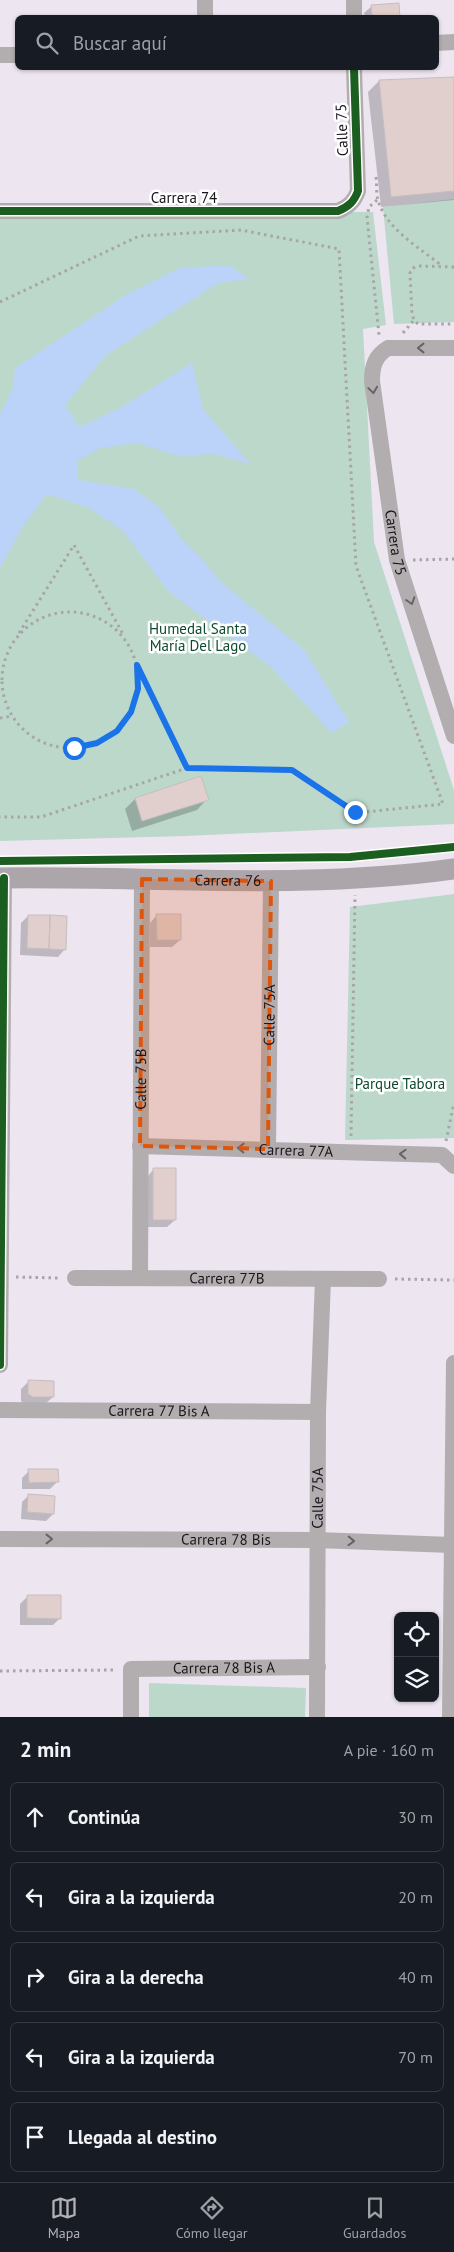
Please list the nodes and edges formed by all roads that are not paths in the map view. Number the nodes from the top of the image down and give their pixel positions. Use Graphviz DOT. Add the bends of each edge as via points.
graph roads {
  1 [pos="205,0"];
  2 [pos="354,0"];
  3 [pos="205,15"];
  4 [pos="354,15"];
  5 [pos="454,42"];
  6 [pos="439,43"];
  7 [pos="0,55"];
  8 [pos="15,55"];
  9 [pos="354,70"];
  10 [pos="358,191"];
  11 [pos="0,211"];
  12 [pos="454,348"];
  13 [pos="449,708"];
  14 [pos="454,736"];
  15 [pos="454,869"];
  16 [pos="2,878"];
  17 [pos="142,879"];
  18 [pos="271,881"];
  19 [pos="2,961"];
  20 [pos="1,1103"];
  21 [pos="140,1146"];
  22 [pos="268,1149"];
  23 [pos="449,1160"];
  24 [pos="1,1277"];
  25 [pos="75,1278"];
  26 [pos="140,1278"];
  27 [pos="323,1279"];
  28 [pos="379,1279"];
  29 [pos="0,1321"];
  30 [pos="454,1363"];
  31 [pos="0,1365"];
  32 [pos="0,1410"];
  33 [pos="318,1412"];
  34 [pos="0,1538"];
  35 [pos="316,1540"];
  36 [pos="452,1545"];
  37 [pos="318,1667"];
  38 [pos="132,1717"];
  39 [pos="317,1717"];
  40 [pos="450,1717"];
  1 -- 3 [label="street"];
  2 -- 4 [label="street"];
  5 -- 6 [label="street"];
  7 -- 8 [label="street"];
  9 -- 10 [label="street, Calle 75"];
  10 -- 11 [label="street, Carrera 74" via="352,204 338,211"];
  12 -- 13 [label="street, Carrera 75, one-way" via="385,350 372,365 398,560"];
  13 -- 14 [label="street, Carrera 75"];
  15 -- 18 [label="main road, Carrera 76" via="355,879"];
  16 -- 17 [label="main road, Carrera 76"];
  16 -- 19 [label="street"];
  17 -- 18 [label="main road, Carrera 76"];
  17 -- 21 [label="street, Calle 75B"];
  18 -- 22 [label="street, Calle 75A"];
  19 -- 20 [label="street"];
  20 -- 24 [label="street"];
  22 -- 21 [label="street, Carrera 77A, one-way"];
  21 -- 26 [label="street, Calle 75B"];
  23 -- 22 [label="street, Carrera 77A, one-way"];
  24 -- 29 [label="street"];
  25 -- 26 [label="street, Carrera 77B"];
  26 -- 27 [label="street, Carrera 77B"];
  27 -- 28 [label="street, Carrera 77B"];
  27 -- 33 [label="street, Calle 75A"];
  29 -- 31 [label="street"];
  30 -- 36 [label="street"];
  32 -- 33 [label="street, Carrera 77 Bis A"];
  33 -- 35 [label="street, Calle 75A"];
  34 -- 35 [label="street, Carrera 78 Bis, one-way"];
  35 -- 36 [label="street, Carrera 78 Bis, one-way"];
  35 -- 37 [label="street, Calle 75A"];
  36 -- 40 [label="street"];
  37 -- 38 [label="street, Carrera 78 Bis A" via="130,1670"];
  37 -- 39 [label="street, Calle 75A"];
}
